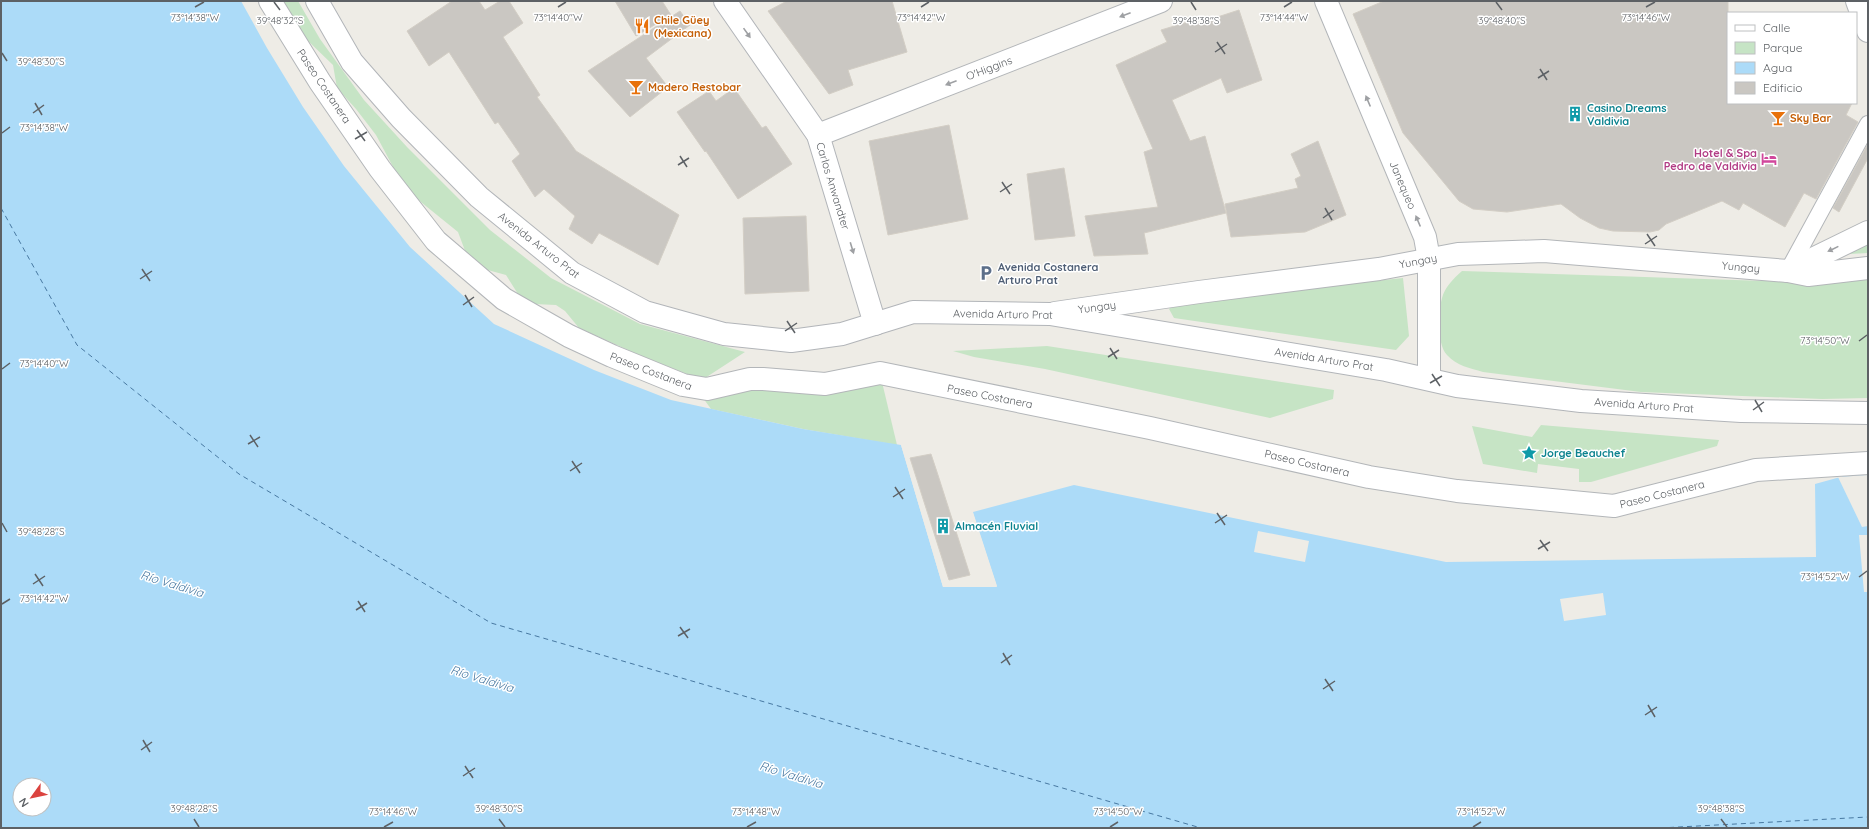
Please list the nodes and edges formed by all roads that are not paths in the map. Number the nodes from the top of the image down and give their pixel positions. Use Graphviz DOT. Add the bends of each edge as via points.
graph roads {
  1 [pos="270,1"];
  2 [pos="317,1"];
  3 [pos="725,1"];
  4 [pos="1161,1"];
  5 [pos="1326,1"];
  6 [pos="1857,1"];
  7 [pos="1868,31"];
  8 [pos="1868,124"];
  9 [pos="818,135"];
  10 [pos="1868,232"];
  11 [pos="1429,259"];
  12 [pos="1868,268"];
  13 [pos="1788,272"];
  14 [pos="1050,314"];
  15 [pos="875,324"];
  16 [pos="1429,379"];
  17 [pos="1868,413"];
  18 [pos="1868,463"];
  1 -- 18 [label="street, Paseo Costanera" via="320,82 380,169 436,241 504,299 569,336 683,385 707,389 750,379 825,384 880,373 1370,476 1457,491 1614,506 1756,470"];
  2 -- 15 [label="street, Avenida Arturo Prat" via="352,62 401,118 479,197 572,273 645,312 724,334 791,341 842,334"];
  3 -- 9 [label="street, Carlos Anwandter, one-way"];
  4 -- 9 [label="street, O'Higgins, one-way"];
  11 -- 5 [label="street, Janequeo, one-way" via="1425,237"];
  6 -- 7 [label="street"];
  8 -- 13 [label="lane"];
  9 -- 15 [label="street, Carlos Anwandter, one-way"];
  10 -- 13 [label="street, one-way"];
  11 -- 13 [label="street, Yungay" via="1458,254 1544,251"];
  11 -- 14 [label="street, Yungay" via="1379,269"];
  11 -- 16 [label="street, Janequeo"];
  12 -- 13 [label="street, Yungay" via="1808,275"];
  14 -- 15 [label="street, Avenida Arturo Prat" via="913,312"];
  14 -- 16 [label="street, Avenida Arturo Prat"];
  16 -- 17 [label="street, Avenida Arturo Prat" via="1457,386 1581,401 1740,411"];
}
